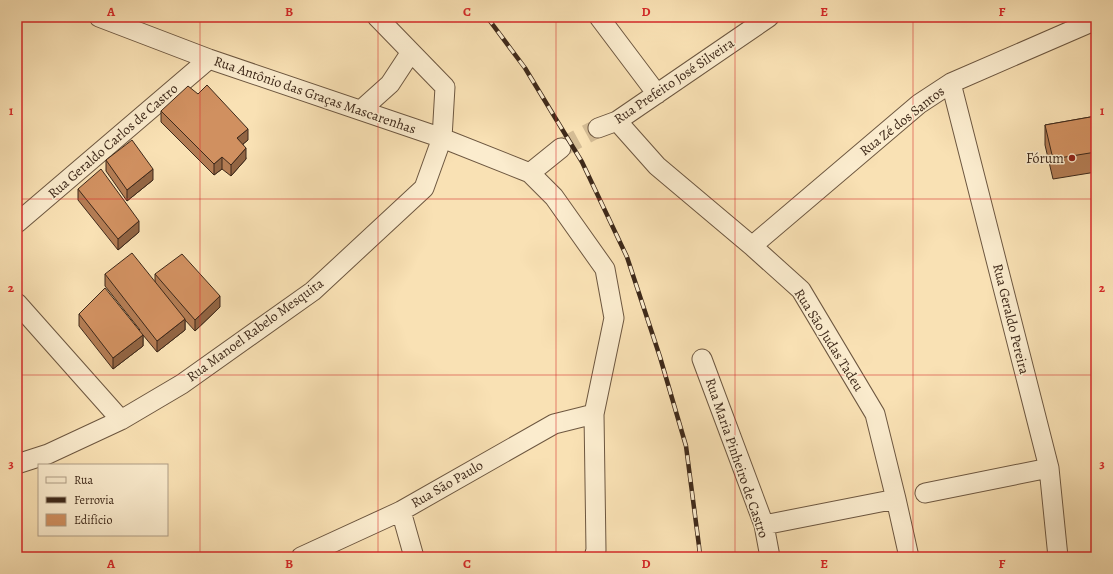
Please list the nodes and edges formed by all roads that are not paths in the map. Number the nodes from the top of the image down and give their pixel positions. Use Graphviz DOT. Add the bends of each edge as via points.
graph roads {
  1 [pos="99,17"];
  2 [pos="377,17"];
  3 [pos="599,17"];
  4 [pos="769,17"];
  5 [pos="1096,20"];
  6 [pos="412,52"];
  7 [pos="208,59"];
  8 [pos="951,83"];
  9 [pos="657,94"];
  10 [pos="361,110"];
  11 [pos="617,121"];
  12 [pos="598,128"];
  13 [pos="442,138"];
  14 [pos="560,148"];
  15 [pos="530,173"];
  16 [pos="17,223"];
  17 [pos="752,246"];
  18 [pos="17,303"];
  19 [pos="702,359"];
  20 [pos="594,414"];
  21 [pos="121,420"];
  22 [pos="17,464"];
  23 [pos="1049,468"];
  24 [pos="926,493"];
  25 [pos="896,499"];
  26 [pos="401,511"];
  27 [pos="764,525"];
  28 [pos="301,557"];
  29 [pos="414,557"];
  30 [pos="594,557"];
  31 [pos="770,557"];
  32 [pos="909,557"];
  33 [pos="1058,557"];
  1 -- 7 [label="street, Rua Antônio das Graças Mascarenhas"];
  2 -- 6 [label="street, Rua Manoel Rabelo Mesquita"];
  3 -- 9 [label="street"];
  4 -- 9 [label="street, Rua Prefeito José Silveira"];
  5 -- 8 [label="street, Rua Zé dos Santos"];
  6 -- 10 [label="street" via="390,84"];
  6 -- 13 [label="street, Rua Manoel Rabelo Mesquita" via="445,87"];
  7 -- 10 [label="street, Rua Antônio das Graças Mascarenhas"];
  7 -- 16 [label="street, Rua Geraldo Carlos de Castro"];
  8 -- 17 [label="street, Rua Zé dos Santos" via="919,104"];
  8 -- 23 [label="street, Rua Geraldo Pereira"];
  9 -- 11 [label="street, Rua Prefeito José Silveira"];
  10 -- 13 [label="street, Rua Antônio das Graças Mascarenhas"];
  11 -- 12 [label="street, Rua Prefeito José Silveira"];
  11 -- 17 [label="street, Rua São Judas Tadeu" via="657,166"];
  13 -- 15 [label="street, Rua Antônio das Graças Mascarenhas"];
  13 -- 21 [label="street, Rua Manoel Rabelo Mesquita" via="424,188 313,291 182,384"];
  14 -- 15 [label="street"];
  15 -- 20 [label="street" via="554,196 605,269 614,318"];
  17 -- 25 [label="street, Rua São Judas Tadeu" via="801,290 875,414"];
  18 -- 21 [label="street"];
  19 -- 27 [label="street, Rua Maria Pinheiro de Castro"];
  20 -- 26 [label="street, Rua São Paulo" via="554,424"];
  20 -- 30 [label="street"];
  21 -- 22 [label="street, Rua Manoel Rabelo Mesquita" via="48,454"];
  23 -- 24 [label="street"];
  23 -- 33 [label="street, Rua Geraldo Pereira"];
  25 -- 27 [label="street"];
  25 -- 32 [label="street, Rua São Judas Tadeu"];
  26 -- 28 [label="street, Rua São Paulo"];
  26 -- 29 [label="street"];
  27 -- 31 [label="street, Rua Maria Pinheiro de Castro"];
}
